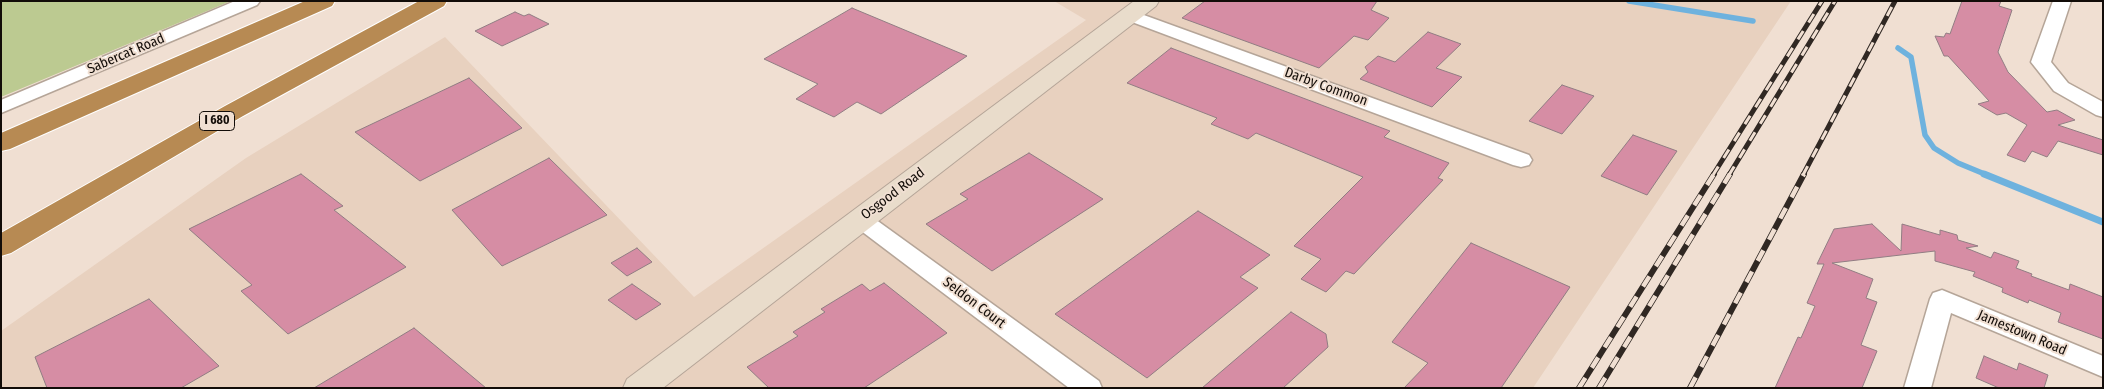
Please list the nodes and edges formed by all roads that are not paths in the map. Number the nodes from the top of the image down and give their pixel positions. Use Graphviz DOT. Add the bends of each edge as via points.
graph roads {
  1 [pos="250,1"];
  2 [pos="324,1"];
  3 [pos="436,1"];
  4 [pos="2062,1"];
  5 [pos="1139,8"];
  6 [pos="1,107"];
  7 [pos="2103,111"];
  8 [pos="1,143"];
  9 [pos="1521,160"];
  10 [pos="860,219"];
  11 [pos="1,246"];
  12 [pos="2103,367"];
  13 [pos="639,388"];
  14 [pos="1088,388"];
  15 [pos="1917,388"];
  1 -- 6 [label="street, Sabercat Road"];
  2 -- 8 [label="highway"];
  3 -- 11 [label="highway, I 680" via="243,106"];
  4 -- 7 [label="street" via="2041,62 2061,87"];
  5 -- 9 [label="street, Darby Common"];
  5 -- 10 [label="main road, Osgood Road"];
  10 -- 13 [label="main road, Osgood Road"];
  10 -- 14 [label="street, Seldon Court"];
  12 -- 15 [label="street, Jamestown Road" via="1942,299"];
}
